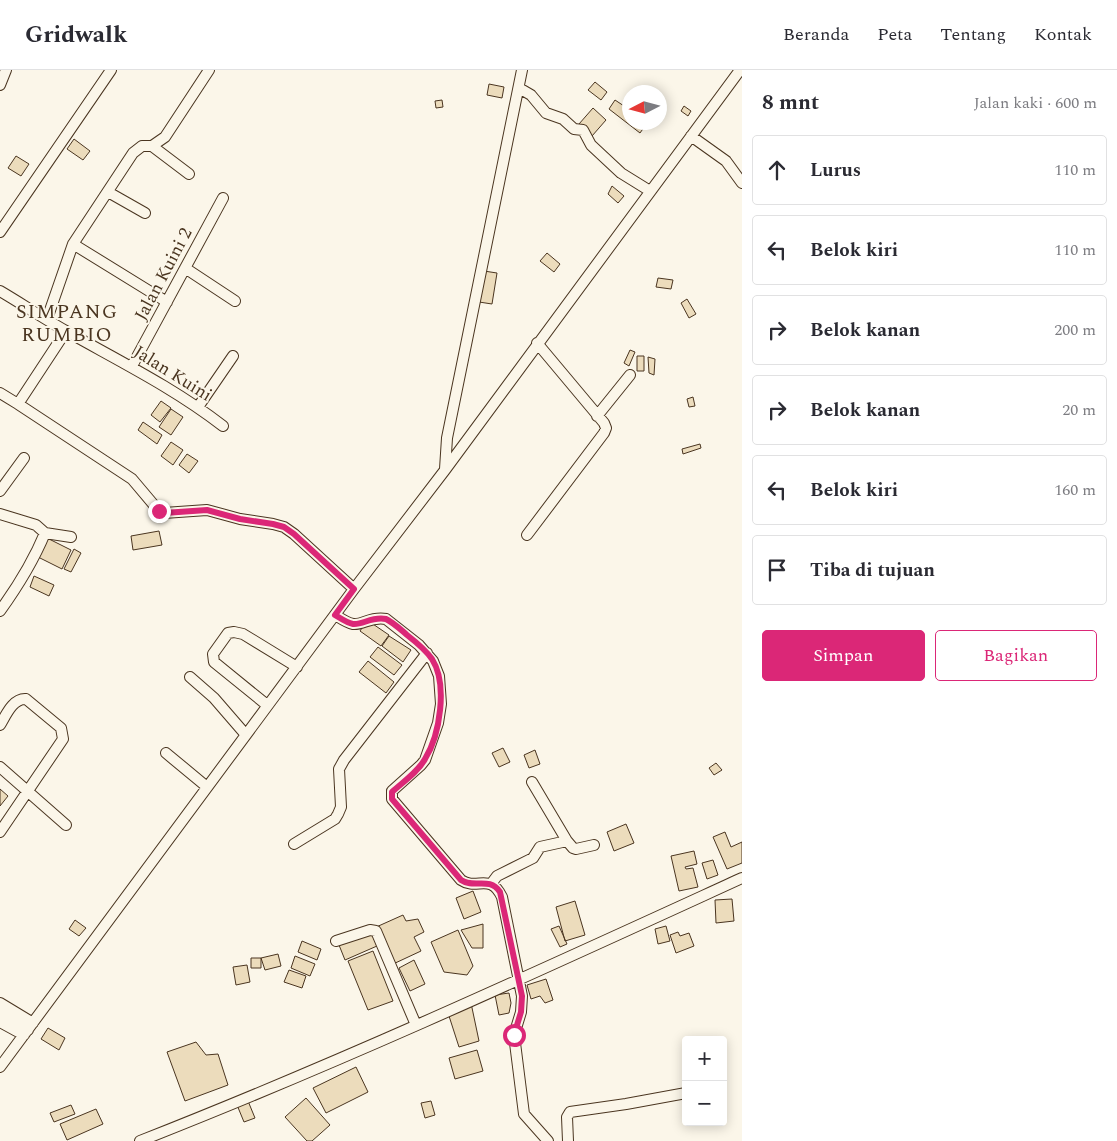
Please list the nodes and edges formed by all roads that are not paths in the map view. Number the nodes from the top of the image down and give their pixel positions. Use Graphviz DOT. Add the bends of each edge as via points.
graph roads {
  1 [pos="6,70"];
  2 [pos="111,70"];
  3 [pos="209,70"];
  4 [pos="522,70"];
  5 [pos="740,70"];
  6 [pos="0,85"];
  7 [pos="519,88"];
  8 [pos="690,136"];
  9 [pos="152,146"];
  10 [pos="189,174"];
  11 [pos="742,183"];
  12 [pos="650,191"];
  13 [pos="108,192"];
  14 [pos="223,198"];
  15 [pos="145,213"];
  16 [pos="0,232"];
  17 [pos="73,244"];
  18 [pos="185,268"];
  19 [pos="0,291"];
  20 [pos="236,301"];
  21 [pos="167,302"];
  22 [pos="47,319"];
  23 [pos="66,330"];
  24 [pos="537,343"];
  25 [pos="233,356"];
  26 [pos="132,366"];
  27 [pos="630,375"];
  28 [pos="0,393"];
  29 [pos="18,404"];
  30 [pos="198,407"];
  31 [pos="598,416"];
  32 [pos="223,426"];
  33 [pos="24,458"];
  34 [pos="445,470"];
  35 [pos="1,487"];
  36 [pos="0,514"];
  37 [pos="45,533"];
  38 [pos="528,535"];
  39 [pos="71,537"];
  40 [pos="354,589"];
  41 [pos="0,611"];
  42 [pos="335,615"];
  43 [pos="427,653"];
  44 [pos="297,667"];
  45 [pos="190,677"];
  46 [pos="267,705"];
  47 [pos="0,725"];
  48 [pos="246,735"];
  49 [pos="166,753"];
  50 [pos="0,768"];
  51 [pos="532,782"];
  52 [pos="207,787"];
  53 [pos="27,792"];
  54 [pos="66,825"];
  55 [pos="0,832"];
  56 [pos="567,841"];
  57 [pos="294,844"];
  58 [pos="594,845"];
  59 [pos="742,878"];
  60 [pos="491,884"];
  61 [pos="336,941"];
  62 [pos="518,981"];
  63 [pos="0,1003"];
  64 [pos="0,1012"];
  65 [pos="0,1022"];
  66 [pos="416,1026"];
  67 [pos="29,1029"];
  68 [pos="0,1066"];
  69 [pos="682,1093"];
  70 [pos="140,1141"];
  71 [pos="548,1141"];
  72 [pos="568,1141"];
  1 -- 6 [label="street"];
  2 -- 16 [label="street"];
  3 -- 9 [label="street" via="165,137"];
  4 -- 7 [label="street"];
  5 -- 8 [label="street"];
  7 -- 12 [label="street" via="532,94 546,113 563,119 574,129 583,130 591,144 621,173"];
  7 -- 34 [label="street" via="447,438"];
  8 -- 11 [label="street" via="726,161"];
  8 -- 12 [label="street"];
  9 -- 10 [label="street"];
  9 -- 13 [label="street" via="142,146 133,153"];
  12 -- 24 [label="street"];
  13 -- 15 [label="street"];
  13 -- 17 [label="street"];
  14 -- 18 [label="street, Jalan Kuini 2"];
  17 -- 21 [label="street"];
  17 -- 22 [label="street"];
  18 -- 20 [label="street"];
  18 -- 21 [label="street, Jalan Kuini 2"];
  19 -- 22 [label="street, Jalan Kuini"];
  21 -- 26 [label="street, Jalan Kuini 2"];
  22 -- 23 [label="street, Jalan Kuini"];
  23 -- 26 [label="street, Jalan Kuini"];
  23 -- 29 [label="street"];
  24 -- 31 [label="street"];
  24 -- 34 [label="street"];
  25 -- 30 [label="street"];
  26 -- 30 [label="street, Jalan Kuini"];
  27 -- 31 [label="street"];
  28 -- 29 [label="street"];
  29 -- 40 [label="street" via="132,479 159,511 207,510 284,527"];
  30 -- 32 [label="street, Jalan Kuini"];
  31 -- 38 [label="street" via="606,428 604,433"];
  33 -- 35 [label="street"];
  34 -- 40 [label="street"];
  36 -- 37 [label="street" via="36,525"];
  37 -- 39 [label="street"];
  37 -- 41 [label="street" via="20,584"];
  40 -- 42 [label="street"];
  42 -- 43 [label="street" via="351,624 368,619 386,619"];
  42 -- 44 [label="street"];
  43 -- 57 [label="street" via="339,769 340,807 335,819"];
  43 -- 60 [label="street" via="438,676 441,704 438,723 425,760 392,792 392,799 461,880"];
  44 -- 46 [label="street"];
  44 -- 46 [label="street" via="243,634 228,633 213,654 214,662"];
  45 -- 48 [label="street" via="214,698"];
  46 -- 48 [label="street"];
  47 -- 53 [label="street" via="20,699 26,700 63,731 63,739"];
  48 -- 52 [label="street"];
  49 -- 52 [label="street"];
  50 -- 53 [label="street"];
  51 -- 56 [label="street"];
  52 -- 67 [label="street"];
  53 -- 54 [label="street"];
  53 -- 55 [label="street"];
  56 -- 58 [label="street" via="576,849"];
  56 -- 60 [label="street" via="540,847 533,858 497,876"];
  59 -- 62 [label="street"];
  60 -- 62 [label="street" via="496,886 502,897"];
  61 -- 66 [label="street" via="376,931"];
  62 -- 66 [label="street"];
  62 -- 71 [label="street" via="522,1004 514,1035 524,1114"];
  63 -- 67 [label="street"];
  64 -- 67 [label="street"];
  65 -- 67 [label="street"];
  66 -- 70 [label="street"];
  67 -- 68 [label="street"];
  69 -- 72 [label="street" via="570,1112 566,1116"];
}
